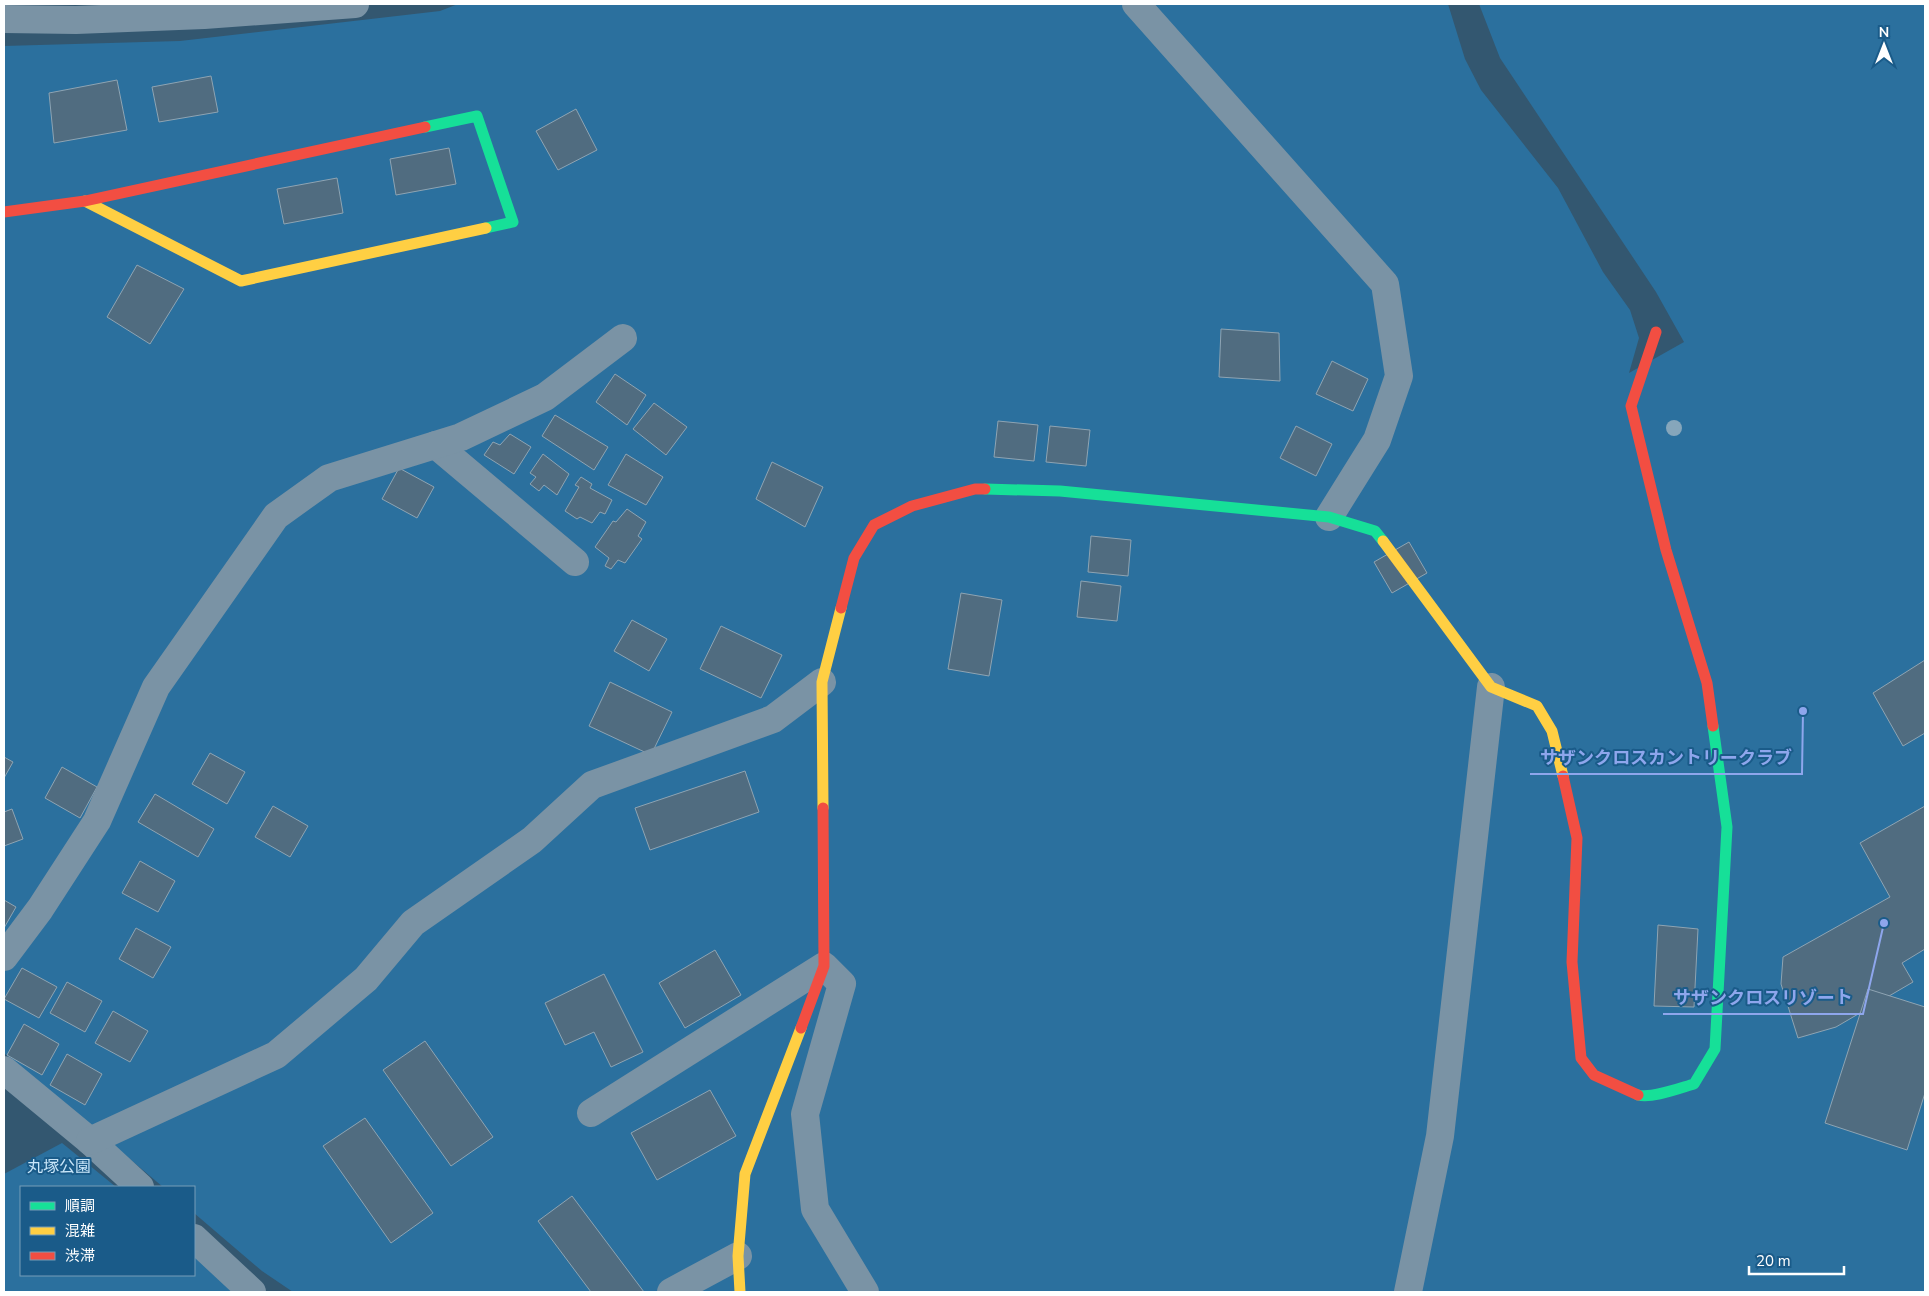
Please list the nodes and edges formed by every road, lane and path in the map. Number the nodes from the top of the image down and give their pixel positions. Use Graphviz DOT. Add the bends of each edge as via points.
graph roads {
  1 [pos="355,4"];
  2 [pos="1136,4"];
  3 [pos="4,19"];
  4 [pos="85,201"];
  5 [pos="4,212"];
  6 [pos="1656,332"];
  7 [pos="623,338"];
  8 [pos="436,445"];
  9 [pos="1329,517"];
  10 [pos="574,562"];
  11 [pos="822,682"];
  12 [pos="1491,687"];
  13 [pos="4,957"];
  14 [pos="824,966"];
  15 [pos="4,1070"];
  16 [pos="591,1113"];
  17 [pos="90,1141"];
  18 [pos="139,1186"];
  19 [pos="195,1239"];
  20 [pos="738,1256"];
  21 [pos="252,1292"];
  22 [pos="671,1292"];
  23 [pos="740,1292"];
  24 [pos="865,1292"];
  25 [pos="1408,1292"];
  1 -- 3 [label="street" via="204,15"];
  2 -- 9 [label="street" via="1385,284 1399,376 1376,440"];
  4 -- 4 [label="street" via="477,116 513,222 241,282"];
  4 -- 5 [label="street"];
  6 -- 12 [label="street" via="1631,406 1666,550 1707,684 1727,827 1715,1049 1694,1084 1641,1096 1594,1075 1582,1058 1572,962 1577,838 1552,731 1537,706"];
  7 -- 8 [label="street" via="545,397 461,437"];
  8 -- 10 [label="street"];
  8 -- 13 [label="street" via="329,478 276,516 156,687 97,821 40,909"];
  9 -- 11 [label="street" via="1025,489 975,489 912,506 874,525 854,558"];
  9 -- 12 [label="street" via="1375,531"];
  11 -- 14 [label="street"];
  11 -- 17 [label="street" via="773,719 592,785 532,840 413,923 366,979 276,1055"];
  12 -- 25 [label="street" via="1440,1136"];
  14 -- 16 [label="street"];
  14 -- 20 [label="street" via="745,1174"];
  14 -- 24 [label="street" via="842,984 806,1114 815,1209"];
  15 -- 17 [label="street"];
  17 -- 18 [label="street"];
  19 -- 21 [label="street"];
  20 -- 22 [label="street"];
  20 -- 23 [label="street"];
}
